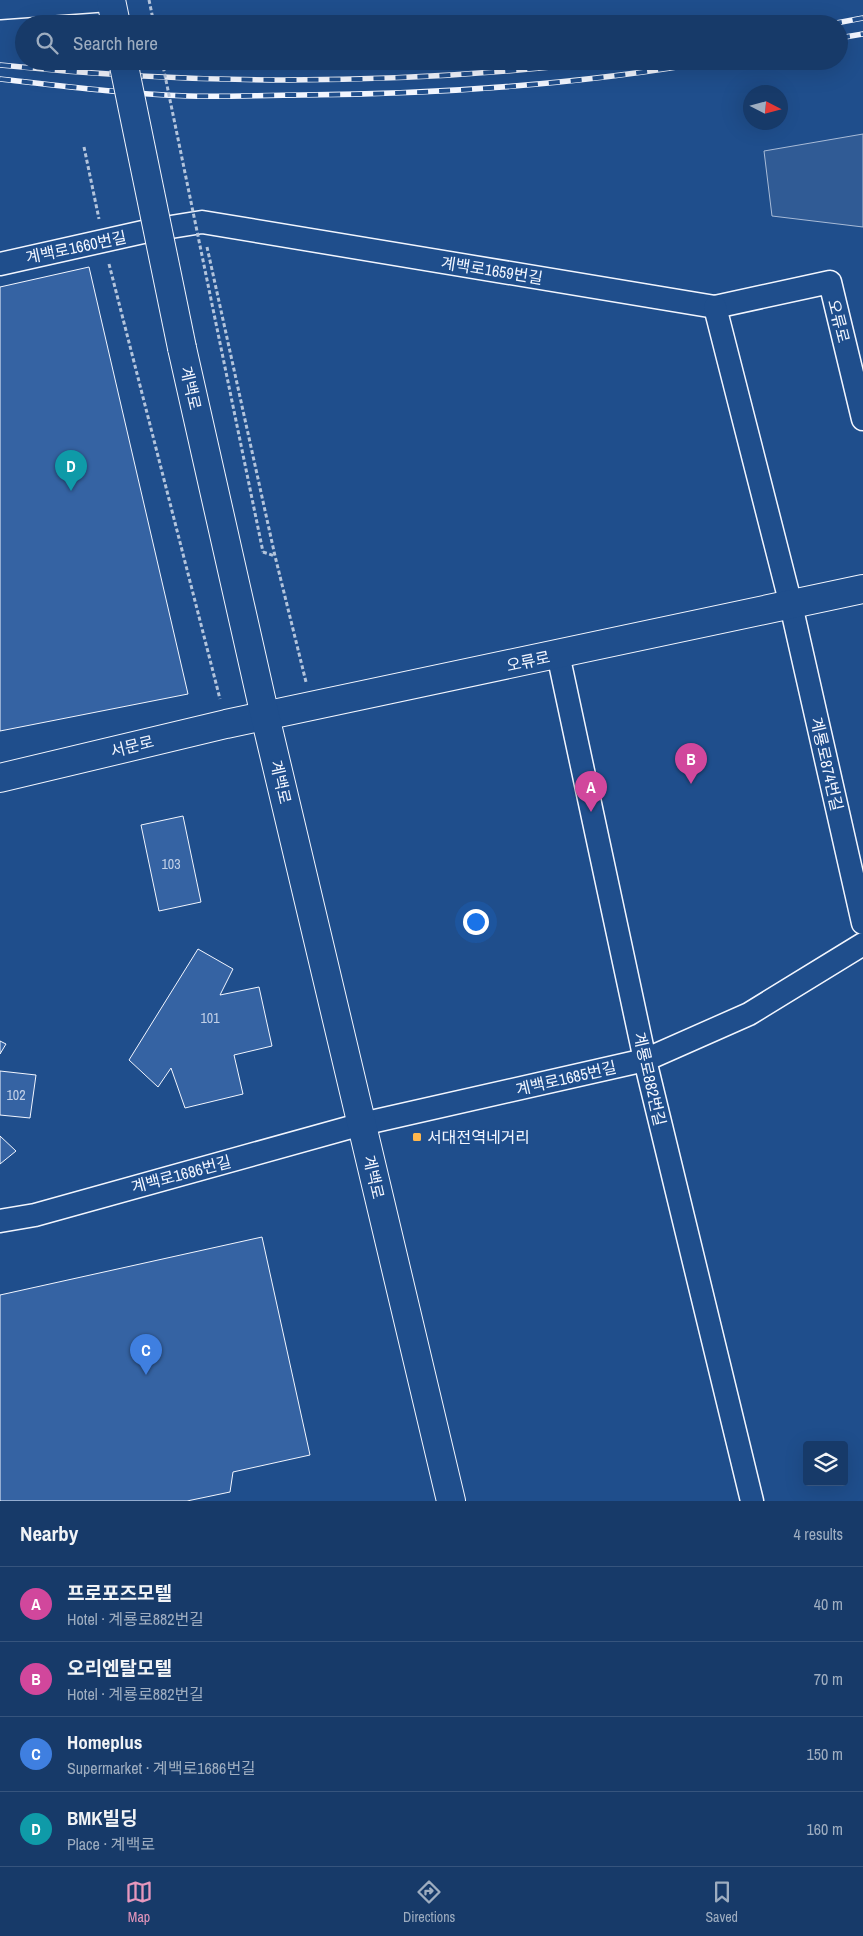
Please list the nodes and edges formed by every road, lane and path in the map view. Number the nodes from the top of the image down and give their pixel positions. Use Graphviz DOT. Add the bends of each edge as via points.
graph roads {
  1 [pos="106,0"];
  2 [pos="110,0"];
  3 [pos="149,0"];
  4 [pos="59,2"];
  5 [pos="0,8"];
  6 [pos="114,15"];
  7 [pos="152,15"];
  8 [pos="126,70"];
  9 [pos="164,70"];
  10 [pos="84,147"];
  11 [pos="202,222"];
  12 [pos="152,230"];
  13 [pos="103,241"];
  14 [pos="0,264"];
  15 [pos="830,282"];
  16 [pos="715,307"];
  17 [pos="863,419"];
  18 [pos="275,556"];
  19 [pos="863,589"];
  20 [pos="790,604"];
  21 [pos="558,654"];
  22 [pos="313,706"];
  23 [pos="265,716"];
  24 [pos="226,724"];
  25 [pos="0,778"];
  26 [pos="863,923"];
  27 [pos="863,944"];
  28 [pos="645,1060"];
  29 [pos="362,1124"];
  30 [pos="0,1221"];
  31 [pos="451,1501"];
  32 [pos="752,1501"];
  1 -- 2 [label="street"];
  1 -- 4 [label="street"];
  2 -- 6 [label="main road"];
  3 -- 7 [label="path"];
  4 -- 5 [label="street"];
  8 -- 23 [label="main road, 계백로, bridge" via="182,348"];
  9 -- 18 [label="path, bridge" via="262,552"];
  10 -- 13 [label="path"];
  11 -- 12 [label="street, 계백로1659번길"];
  11 -- 16 [label="street, 계백로1659번길"];
  11 -- 18 [label="path"];
  12 -- 13 [label="street, 계백로1660번길"];
  13 -- 14 [label="street, 계백로1660번길"];
  13 -- 24 [label="path"];
  15 -- 16 [label="street, 계백로1659번길"];
  15 -- 17 [label="street, 오류로"];
  16 -- 20 [label="street"];
  18 -- 22 [label="path"];
  19 -- 20 [label="main road, 오류로"];
  20 -- 21 [label="main road, 오류로"];
  20 -- 26 [label="street, 계룡로874번길"];
  21 -- 22 [label="main road, 오류로"];
  21 -- 28 [label="street, 계룡로882번길"];
  22 -- 23 [label="main road, 오류로"];
  23 -- 24 [label="main road, 서문로"];
  23 -- 29 [label="main road, 계백로"];
  24 -- 25 [label="main road, 서문로"];
  27 -- 28 [label="street, 계백로1685번길" via="749,1014"];
  28 -- 29 [label="street, 계백로1685번길"];
  28 -- 32 [label="street, 계룡로882번길"];
  29 -- 30 [label="street, 계백로1686번길" via="35,1215"];
  29 -- 31 [label="main road, 계백로"];
}
